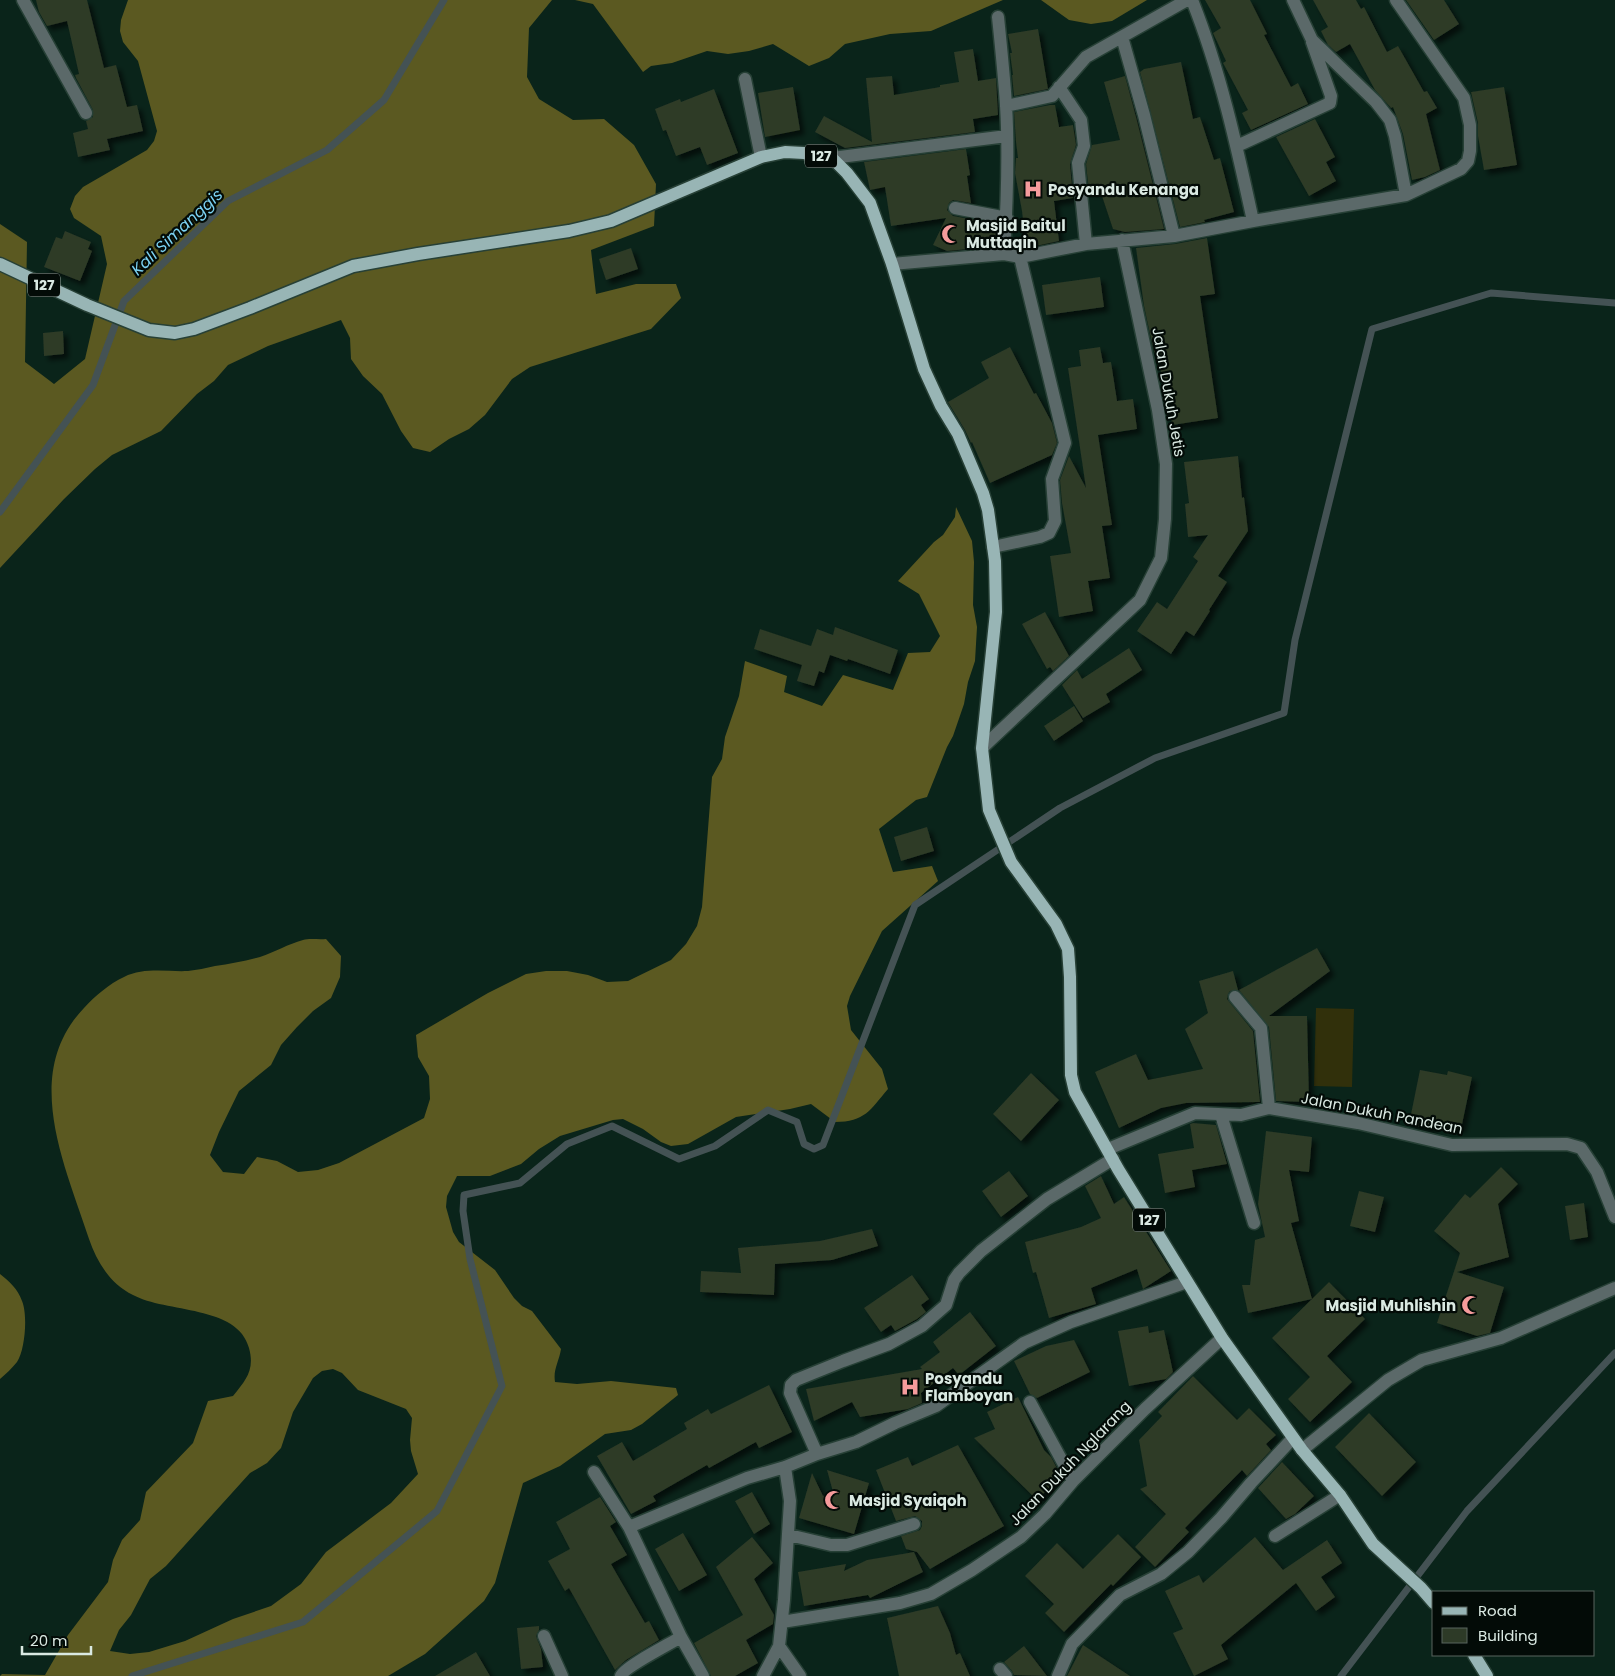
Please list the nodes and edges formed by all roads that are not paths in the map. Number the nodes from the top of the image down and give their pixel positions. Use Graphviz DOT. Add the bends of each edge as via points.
graph roads {
  1 [pos="23,0"];
  2 [pos="1186,0"];
  3 [pos="1192,0"];
  4 [pos="1293,0"];
  5 [pos="1396,0"];
  6 [pos="998,17"];
  7 [pos="1122,36"];
  8 [pos="1312,40"];
  9 [pos="745,79"];
  10 [pos="1060,87"];
  11 [pos="1006,106"];
  12 [pos="86,113"];
  13 [pos="1007,136"];
  14 [pos="1237,146"];
  15 [pos="761,157"];
  16 [pos="832,158"];
  17 [pos="1406,195"];
  18 [pos="955,208"];
  19 [pos="1006,218"];
  20 [pos="1253,220"];
  21 [pos="1174,236"];
  22 [pos="1122,240"];
  23 [pos="1086,244"];
  24 [pos="1004,254"];
  25 [pos="1020,257"];
  26 [pos="0,264"];
  27 [pos="892,264"];
  28 [pos="993,547"];
  29 [pos="982,748"];
  30 [pos="1235,997"];
  31 [pos="1269,1108"];
  32 [pos="1221,1115"];
  33 [pos="1110,1154"];
  34 [pos="1615,1217"];
  35 [pos="1254,1223"];
  36 [pos="1187,1282"];
  37 [pos="1615,1288"];
  38 [pos="1222,1338"];
  39 [pos="1030,1402"];
  40 [pos="1293,1438"];
  41 [pos="1302,1450"];
  42 [pos="817,1454"];
  43 [pos="785,1467"];
  44 [pos="594,1472"];
  45 [pos="1073,1481"];
  46 [pos="1340,1494"];
  47 [pos="914,1524"];
  48 [pos="629,1527"];
  49 [pos="789,1535"];
  50 [pos="1275,1536"];
  51 [pos="1432,1601"];
  52 [pos="782,1622"];
  53 [pos="544,1636"];
  54 [pos="681,1637"];
  55 [pos="779,1646"];
  56 [pos="1475,1656"];
  57 [pos="562,1676"];
  58 [pos="620,1676"];
  59 [pos="703,1676"];
  60 [pos="763,1676"];
  61 [pos="800,1676"];
  62 [pos="1058,1676"];
  63 [pos="1487,1676"];
  1 -- 12 [label="street"];
  2 -- 7 [label="street"];
  3 -- 14 [label="street"];
  4 -- 8 [label="street"];
  5 -- 17 [label="street" via="1464,98 1470,125 1468,161 1461,169"];
  6 -- 11 [label="street"];
  7 -- 10 [label="street" via="1086,57"];
  7 -- 21 [label="street"];
  8 -- 14 [label="street" via="1331,96 1330,103"];
  8 -- 17 [label="street" via="1376,102 1390,120 1396,136"];
  9 -- 15 [label="street"];
  10 -- 11 [label="street" via="1052,96"];
  10 -- 23 [label="street" via="1081,120 1084,146 1078,163"];
  11 -- 13 [label="street"];
  13 -- 16 [label="street"];
  13 -- 19 [label="street"];
  14 -- 20 [label="street"];
  15 -- 16 [label="main road, 127" via="785,152"];
  15 -- 26 [label="main road, 127" via="611,221 569,231 353,266 175,333 149,330"];
  16 -- 27 [label="main road, 127" via="870,202"];
  17 -- 20 [label="street"];
  18 -- 19 [label="street"];
  19 -- 24 [label="street"];
  20 -- 21 [label="street"];
  21 -- 22 [label="street"];
  22 -- 23 [label="street"];
  22 -- 29 [label="street, Jalan Dukuh Jetis" via="1158,410 1166,464 1165,519 1160,558 1140,600"];
  23 -- 25 [label="street"];
  24 -- 25 [label="street"];
  24 -- 27 [label="street"];
  25 -- 28 [label="street" via="1065,444 1052,479 1055,521 1049,533"];
  27 -- 28 [label="main road, 127" via="924,369 980,484 988,510"];
  28 -- 29 [label="main road, 127" via="996,612"];
  29 -- 33 [label="main road, 127" via="989,810 1012,862 1056,924 1068,949 1071,1075 1075,1092"];
  30 -- 31 [label="street" via="1261,1028"];
  31 -- 32 [label="street, Jalan Dukuh Pandean" via="1241,1115"];
  31 -- 34 [label="street, Jalan Dukuh Pandean" via="1358,1123 1452,1145 1567,1144 1580,1148 1597,1172"];
  32 -- 33 [label="street, Jalan Dukuh Pandean" via="1195,1113"];
  32 -- 35 [label="street"];
  33 -- 36 [label="main road, 127"];
  33 -- 42 [label="street, Jalan Dukuh Pandean" via="981,1251 959,1272 946,1305 936,1316 889,1344 796,1380 791,1385 790,1393"];
  36 -- 38 [label="main road, 127"];
  36 -- 42 [label="street" via="1071,1322 1024,1343 936,1406 856,1442"];
  37 -- 41 [label="street" via="1502,1338 1422,1360 1388,1380"];
  38 -- 40 [label="main road, 127"];
  38 -- 45 [label="street, Jalan Dukuh Nglarang"];
  39 -- 45 [label="street"];
  40 -- 41 [label="main road, 127"];
  40 -- 62 [label="street" via="1188,1552 1161,1574 1120,1594 1072,1644"];
  41 -- 46 [label="main road, 127"];
  42 -- 43 [label="street"];
  43 -- 48 [label="street" via="747,1478"];
  43 -- 49 [label="street" via="790,1501"];
  44 -- 48 [label="street"];
  45 -- 52 [label="street, Jalan Dukuh Nglarang" via="1021,1537 931,1594 900,1603"];
  46 -- 50 [label="street"];
  46 -- 51 [label="main road, 127" via="1374,1544"];
  47 -- 49 [label="street" via="847,1545 831,1545"];
  48 -- 54 [label="street"];
  49 -- 52 [label="street"];
  52 -- 55 [label="street"];
  53 -- 57 [label="street"];
  54 -- 58 [label="street"];
  54 -- 59 [label="street"];
  55 -- 60 [label="street"];
  55 -- 61 [label="street"];
  56 -- 63 [label="main road"];
}
